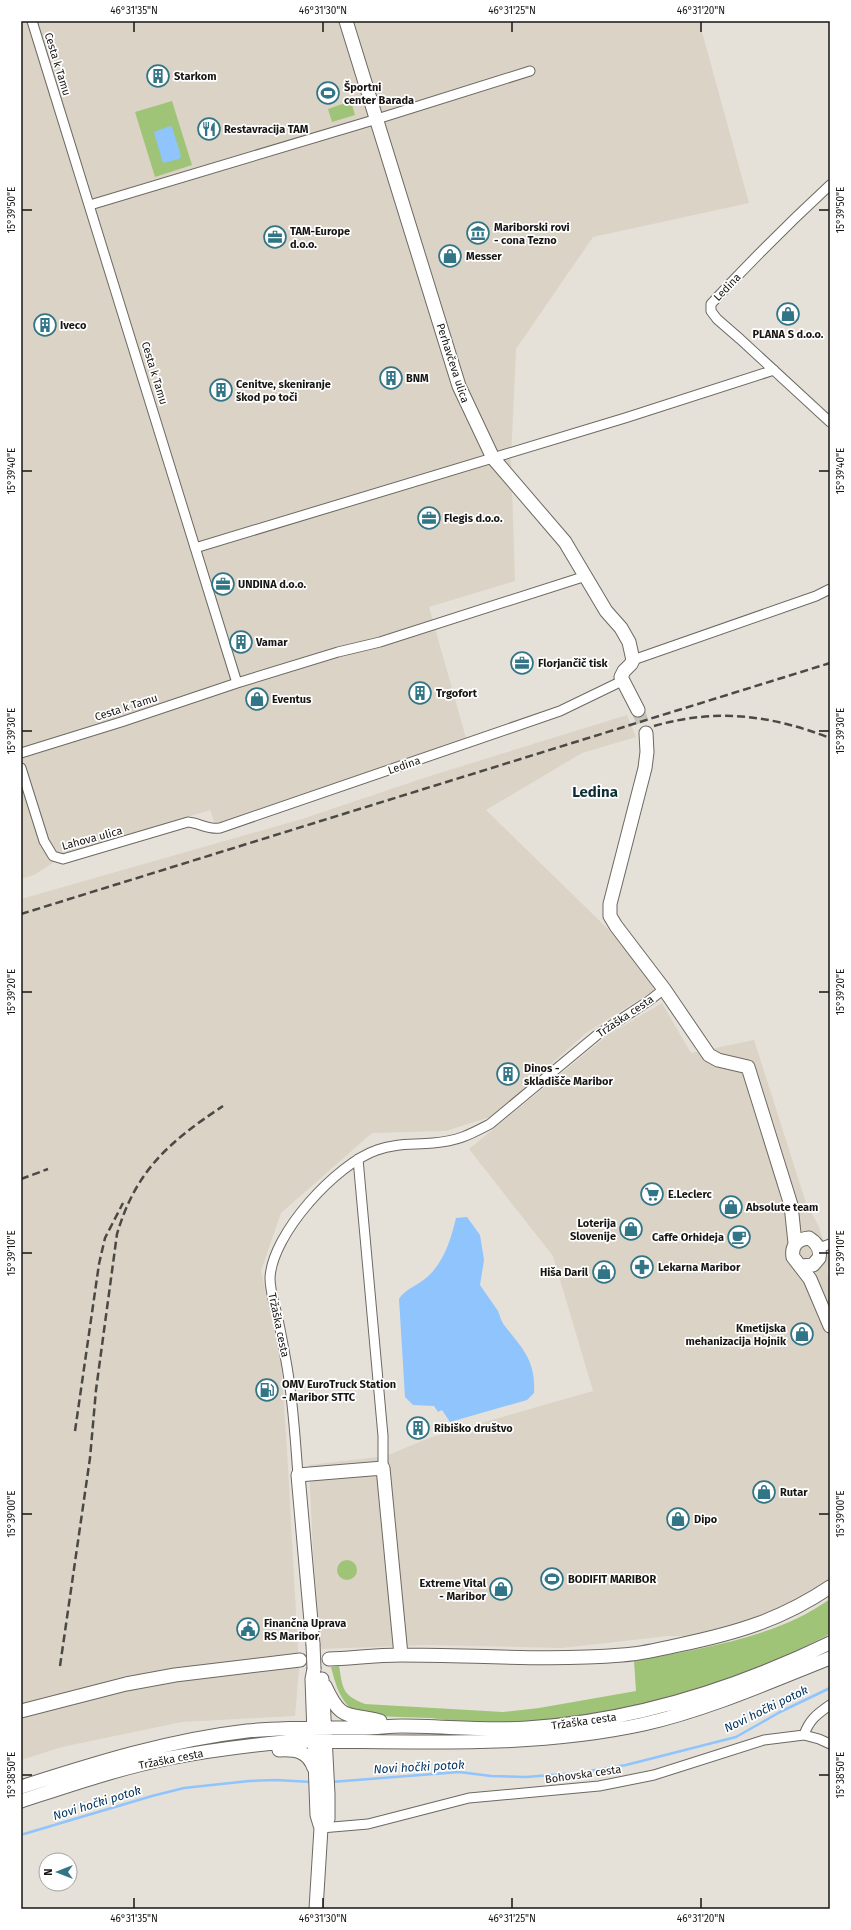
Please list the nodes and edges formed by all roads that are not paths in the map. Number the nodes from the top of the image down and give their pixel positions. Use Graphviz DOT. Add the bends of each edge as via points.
graph roads {
  1 [pos="32,21"];
  2 [pos="346,21"];
  3 [pos="530,71"];
  4 [pos="377,119"];
  5 [pos="830,185"];
  6 [pos="90,205"];
  7 [pos="774,370"];
  8 [pos="830,422"];
  9 [pos="493,458"];
  10 [pos="196,548"];
  11 [pos="586,576"];
  12 [pos="830,589"];
  13 [pos="633,660"];
  14 [pos="622,681"];
  15 [pos="237,683"];
  16 [pos="638,710"];
  17 [pos="646,733"];
  18 [pos="21,753"];
  19 [pos="21,768"];
  20 [pos="182,824"];
  21 [pos="664,989"];
  22 [pos="358,1159"];
  23 [pos="791,1205"];
  24 [pos="809,1238"];
  25 [pos="796,1243"];
  26 [pos="825,1246"];
  27 [pos="816,1262"];
  28 [pos="801,1266"];
  29 [pos="825,1311"];
  30 [pos="830,1326"];
  31 [pos="383,1468"];
  32 [pos="298,1475"];
  33 [pos="830,1587"];
  34 [pos="830,1643"];
  35 [pos="401,1655"];
  36 [pos="830,1658"];
  37 [pos="329,1659"];
  38 [pos="300,1660"];
  39 [pos="318,1674"];
  40 [pos="830,1705"];
  41 [pos="21,1711"];
  42 [pos="401,1726"];
  43 [pos="320,1727"];
  44 [pos="804,1735"];
  45 [pos="320,1741"];
  46 [pos="830,1744"];
  47 [pos="222,1750"];
  48 [pos="321,1769"];
  49 [pos="21,1787"];
  50 [pos="21,1801"];
  51 [pos="321,1828"];
  52 [pos="316,1909"];
  1 -- 6 [label="street, Cesta k Tamu"];
  2 -- 4 [label="street, Perhavčeva ulica"];
  3 -- 4 [label="street"];
  4 -- 6 [label="street"];
  4 -- 9 [label="street, Perhavčeva ulica" via="459,386"];
  5 -- 7 [label="street, Ledina" via="711,304 711,311 716,319"];
  6 -- 10 [label="street, Cesta k Tamu"];
  7 -- 8 [label="street, Ledina"];
  7 -- 9 [label="street"];
  9 -- 10 [label="street"];
  9 -- 11 [label="street, Perhavčeva ulica" via="565,542"];
  10 -- 15 [label="street, Cesta k Tamu"];
  11 -- 13 [label="street, Perhavčeva ulica" via="606,611 629,642"];
  11 -- 15 [label="street, Cesta k Tamu" via="380,642"];
  12 -- 13 [label="street"];
  13 -- 14 [label="street" via="624,671"];
  14 -- 16 [label="street"];
  14 -- 20 [label="street, Ledina" via="560,711 220,828 208,828 195,823"];
  15 -- 18 [label="street, Cesta k Tamu"];
  17 -- 21 [label="street" via="645,768 610,910 616,926"];
  19 -- 20 [label="street, Lahova ulica" via="44,841 49,852 58,859 72,858"];
  21 -- 22 [label="street, Tržaška cesta" via="597,1035 500,1118 472,1135 433,1143 395,1145 376,1150"];
  21 -- 23 [label="street, Tržaška cesta" via="709,1055 718,1060 748,1067"];
  22 -- 31 [label="street"];
  22 -- 32 [label="street, Tržaška cesta" via="310,1201 296,1220 272,1264 271,1290 287,1363"];
  23 -- 24 [label="street"];
  23 -- 25 [label="street"];
  24 -- 25 [label="street"];
  24 -- 26 [label="street"];
  25 -- 28 [label="street" via="793,1257"];
  26 -- 27 [label="street"];
  27 -- 28 [label="street" via="809,1266"];
  27 -- 29 [label="street"];
  28 -- 29 [label="street"];
  29 -- 30 [label="street"];
  31 -- 32 [label="street"];
  31 -- 35 [label="street"];
  32 -- 39 [label="street, Tržaška cesta, bridge"];
  33 -- 35 [label="street" via="806,1604 738,1632 624,1655"];
  34 -- 42 [label="street, Tržaška cesta" via="803,1657 692,1699 596,1721 526,1728"];
  35 -- 37 [label="street"];
  36 -- 45 [label="street, Tržaška cesta" via="698,1710 644,1724 594,1733 489,1742"];
  38 -- 41 [label="street" via="175,1675 126,1684"];
  39 -- 42 [label="street" via="332,1701 343,1713"];
  39 -- 43 [label="street, Tržaška cesta" via="312,1679"];
  40 -- 44 [label="street" via="814,1716"];
  42 -- 43 [label="street, Tržaška cesta"];
  43 -- 45 [label="street"];
  43 -- 49 [label="street, Tržaška cesta" via="249,1731 181,1741 118,1756"];
  44 -- 46 [label="street"];
  44 -- 51 [label="street, Bohovska cesta" via="764,1740 654,1775 598,1786 469,1798 368,1824"];
  45 -- 47 [label="street, Tržaška cesta" via="269,1743"];
  45 -- 48 [label="street"];
  47 -- 48 [label="street" via="238,1754 295,1750 305,1753"];
  47 -- 50 [label="street, Tržaška cesta" via="170,1758 134,1767"];
  48 -- 51 [label="street" via="322,1794 328,1819"];
  51 -- 52 [label="street"];
}
